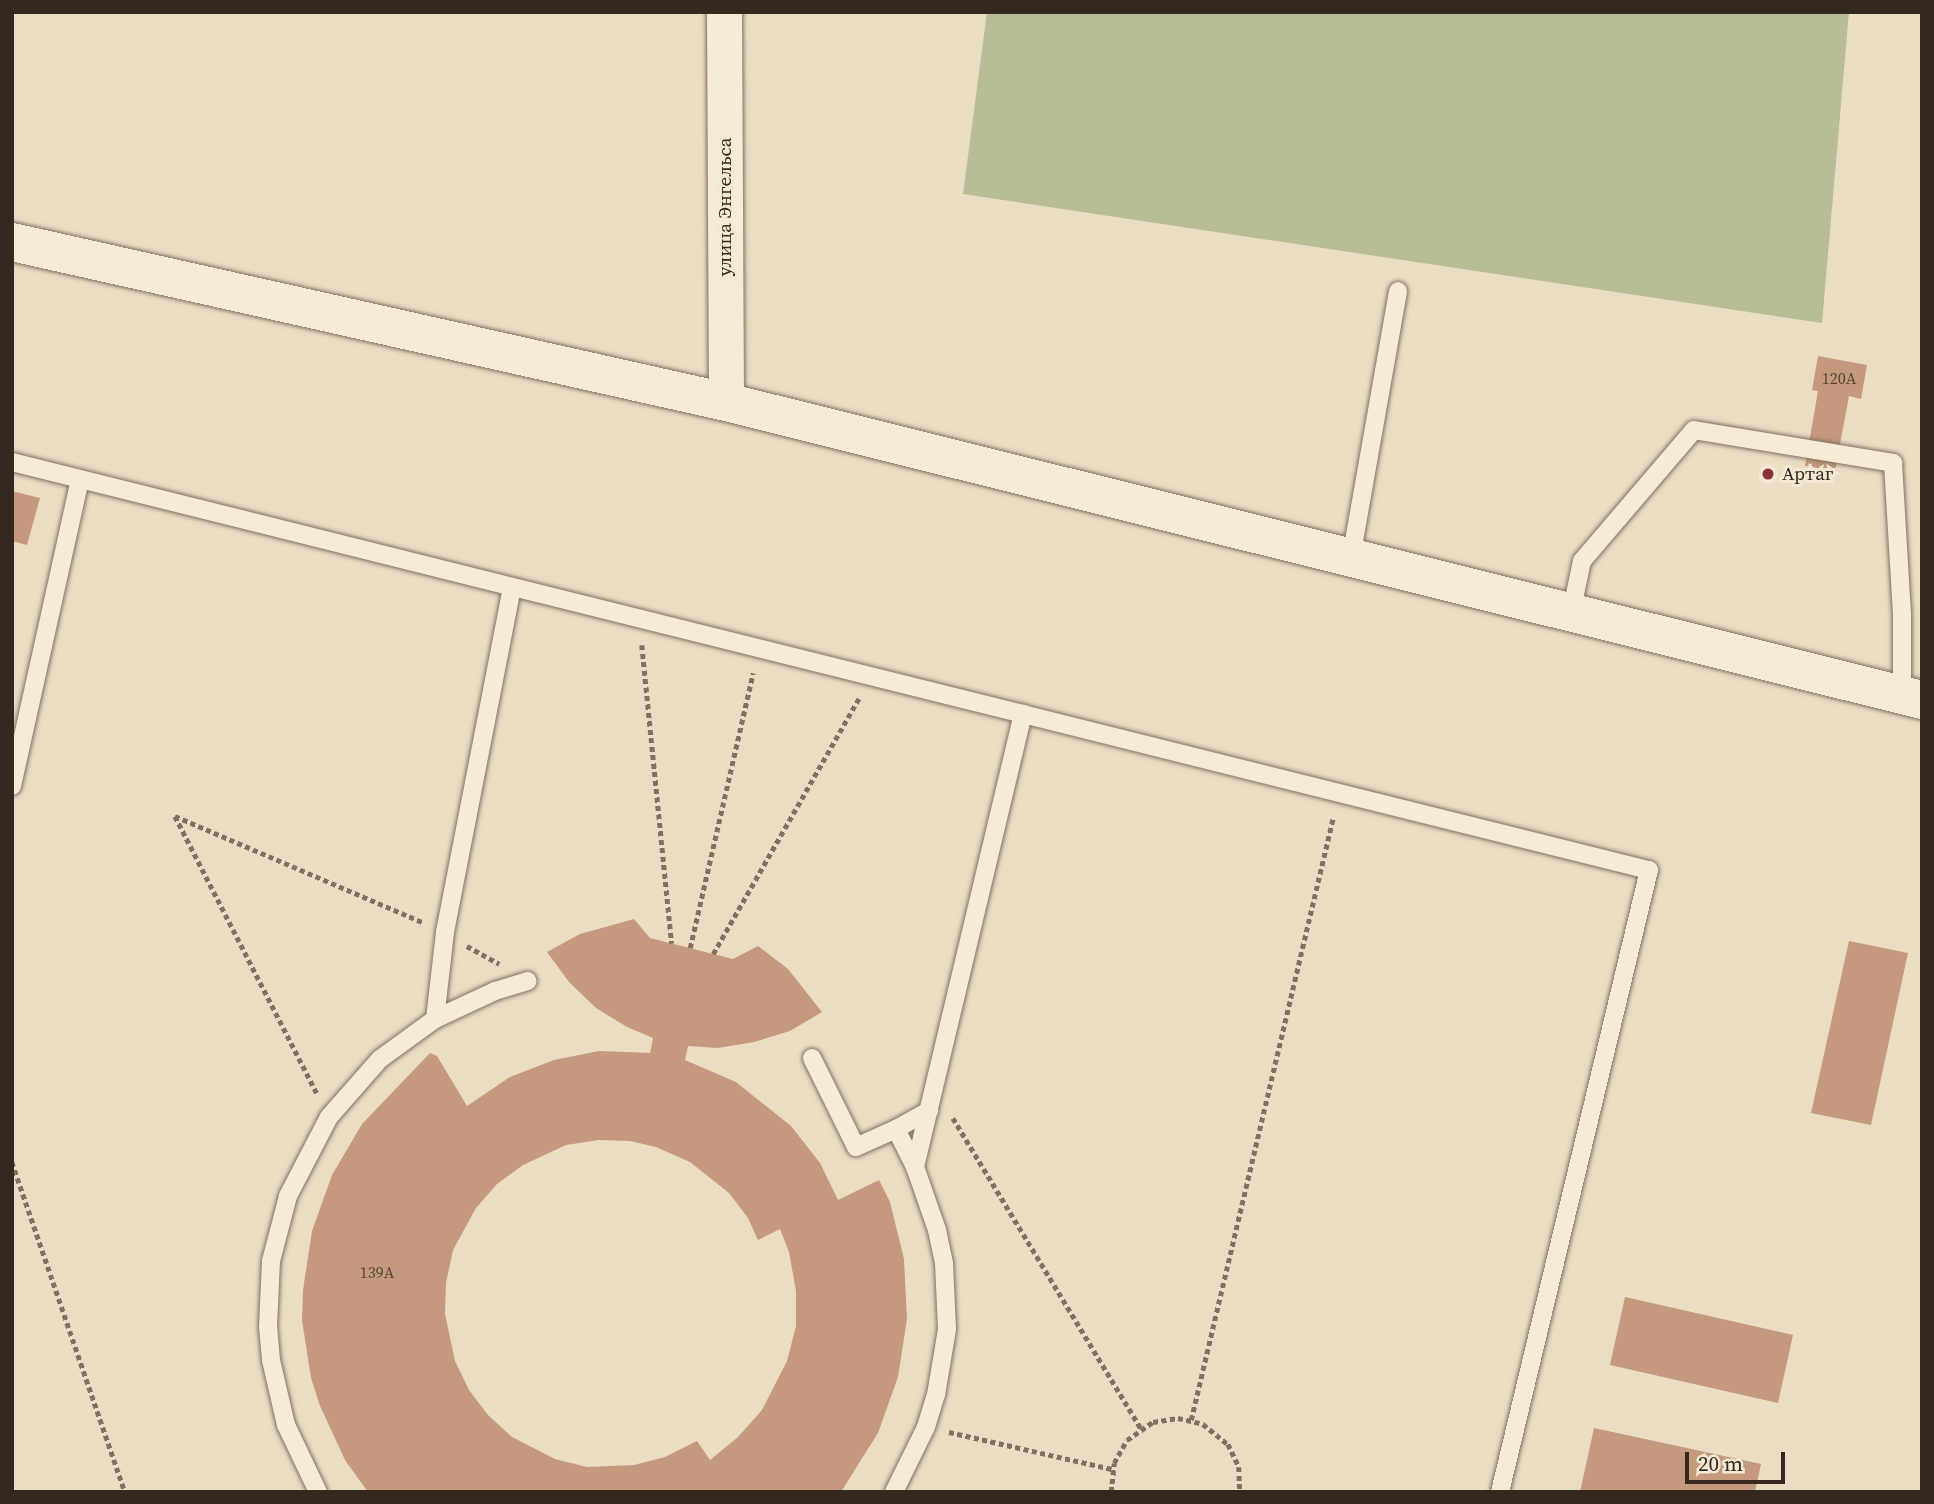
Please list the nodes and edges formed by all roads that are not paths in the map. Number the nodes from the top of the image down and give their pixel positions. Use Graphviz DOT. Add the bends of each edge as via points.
graph roads {
  1 [pos="724,12"];
  2 [pos="12,242"];
  3 [pos="1398,291"];
  4 [pos="726,402"];
  5 [pos="12,463"];
  6 [pos="80,480"];
  7 [pos="1351,558"];
  8 [pos="512,587"];
  9 [pos="1571,613"];
  10 [pos="1912,698"];
  11 [pos="1023,714"];
  12 [pos="18,737"];
  13 [pos="12,786"];
  14 [pos="527,981"];
  15 [pos="435,1019"];
  16 [pos="812,1058"];
  17 [pos="929,1111"];
  18 [pos="896,1129"];
  19 [pos="915,1167"];
  20 [pos="318,1492"];
  21 [pos="894,1492"];
  22 [pos="1500,1492"];
  1 -- 4 [label="street, улица Энгельса"];
  2 -- 4 [label="main road"];
  3 -- 7 [label="lane"];
  4 -- 7 [label="main road"];
  5 -- 6 [label="lane"];
  6 -- 8 [label="lane"];
  6 -- 12 [label="lane"];
  7 -- 9 [label="main road"];
  8 -- 11 [label="lane"];
  8 -- 15 [label="lane" via="445,933"];
  9 -- 10 [label="main road"];
  9 -- 10 [label="lane" via="1582,561 1695,430 1893,463"];
  11 -- 17 [label="lane"];
  11 -- 22 [label="lane" via="1649,870"];
  12 -- 13 [label="lane"];
  14 -- 15 [label="lane"];
  15 -- 20 [label="lane" via="380,1059 329,1117 301,1165 278,1228 268,1294 277,1393 299,1456"];
  16 -- 18 [label="lane" via="856,1147"];
  17 -- 18 [label="lane"];
  17 -- 19 [label="lane"];
  18 -- 19 [label="lane"];
  19 -- 21 [label="lane" via="937,1230 947,1296 943,1362 926,1427"];
}
